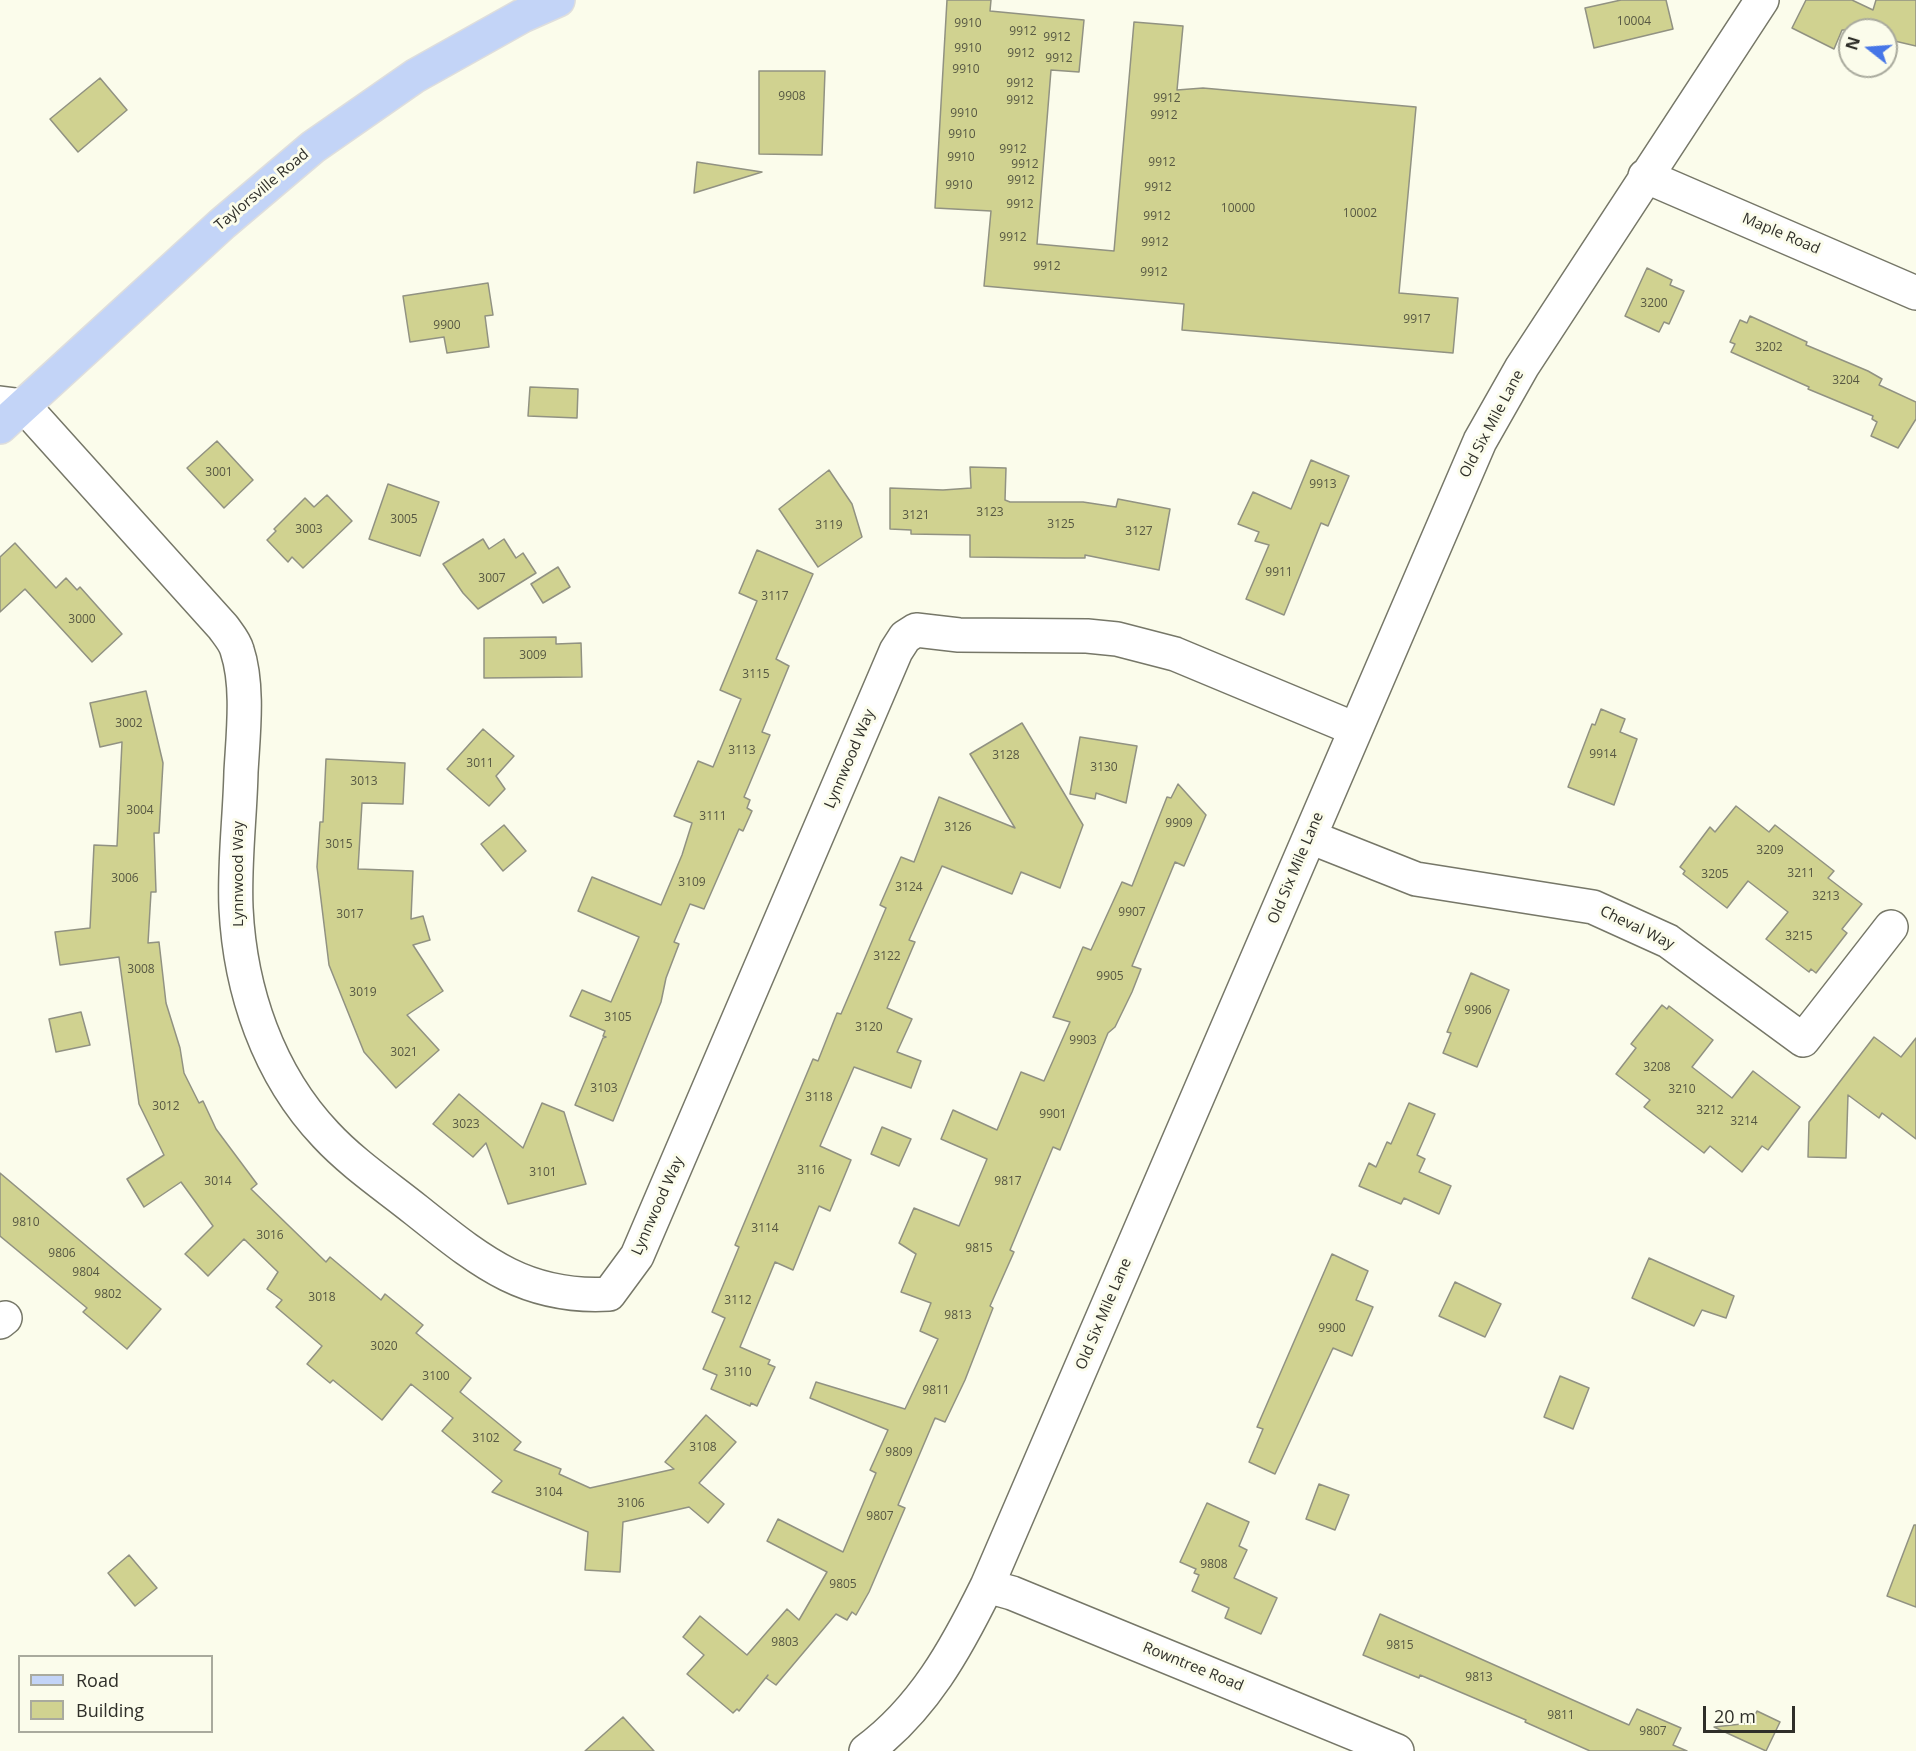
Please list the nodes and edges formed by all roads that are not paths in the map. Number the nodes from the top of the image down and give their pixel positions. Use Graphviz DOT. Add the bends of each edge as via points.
graph roads {
  1 [pos="558,0"];
  2 [pos="1762,0"];
  3 [pos="1645,176"];
  4 [pos="1916,293"];
  5 [pos="12,404"];
  6 [pos="0,427"];
  7 [pos="1355,729"];
  8 [pos="1310,837"];
  9 [pos="1891,927"];
  10 [pos="987,1586"];
  11 [pos="866,1751"];
  12 [pos="1397,1751"];
  1 -- 5 [label="main road, Taylorsville Road" via="416,76 313,147"];
  2 -- 3 [label="street, Old Six Mile Lane"];
  3 -- 4 [label="street, Maple Road"];
  3 -- 7 [label="street, Old Six Mile Lane" via="1522,367 1480,441"];
  5 -- 6 [label="main road, Taylorsville Road"];
  5 -- 7 [label="street, Lynnwood Way" via="224,627 237,650 244,703 236,907 239,936 258,1023 282,1076 327,1137 479,1260 523,1282 559,1291 585,1296 609,1294 637,1256 906,637 916,630 959,635 1117,639 1175,654"];
  7 -- 8 [label="street, Old Six Mile Lane"];
  8 -- 9 [label="street, Cheval Way" via="1416,879 1593,907 1668,941 1803,1040"];
  8 -- 10 [label="street, Old Six Mile Lane"];
  10 -- 11 [label="street, Old Six Mile Lane" via="961,1640 934,1681 896,1725"];
  10 -- 12 [label="street, Rowntree Road"];
}
